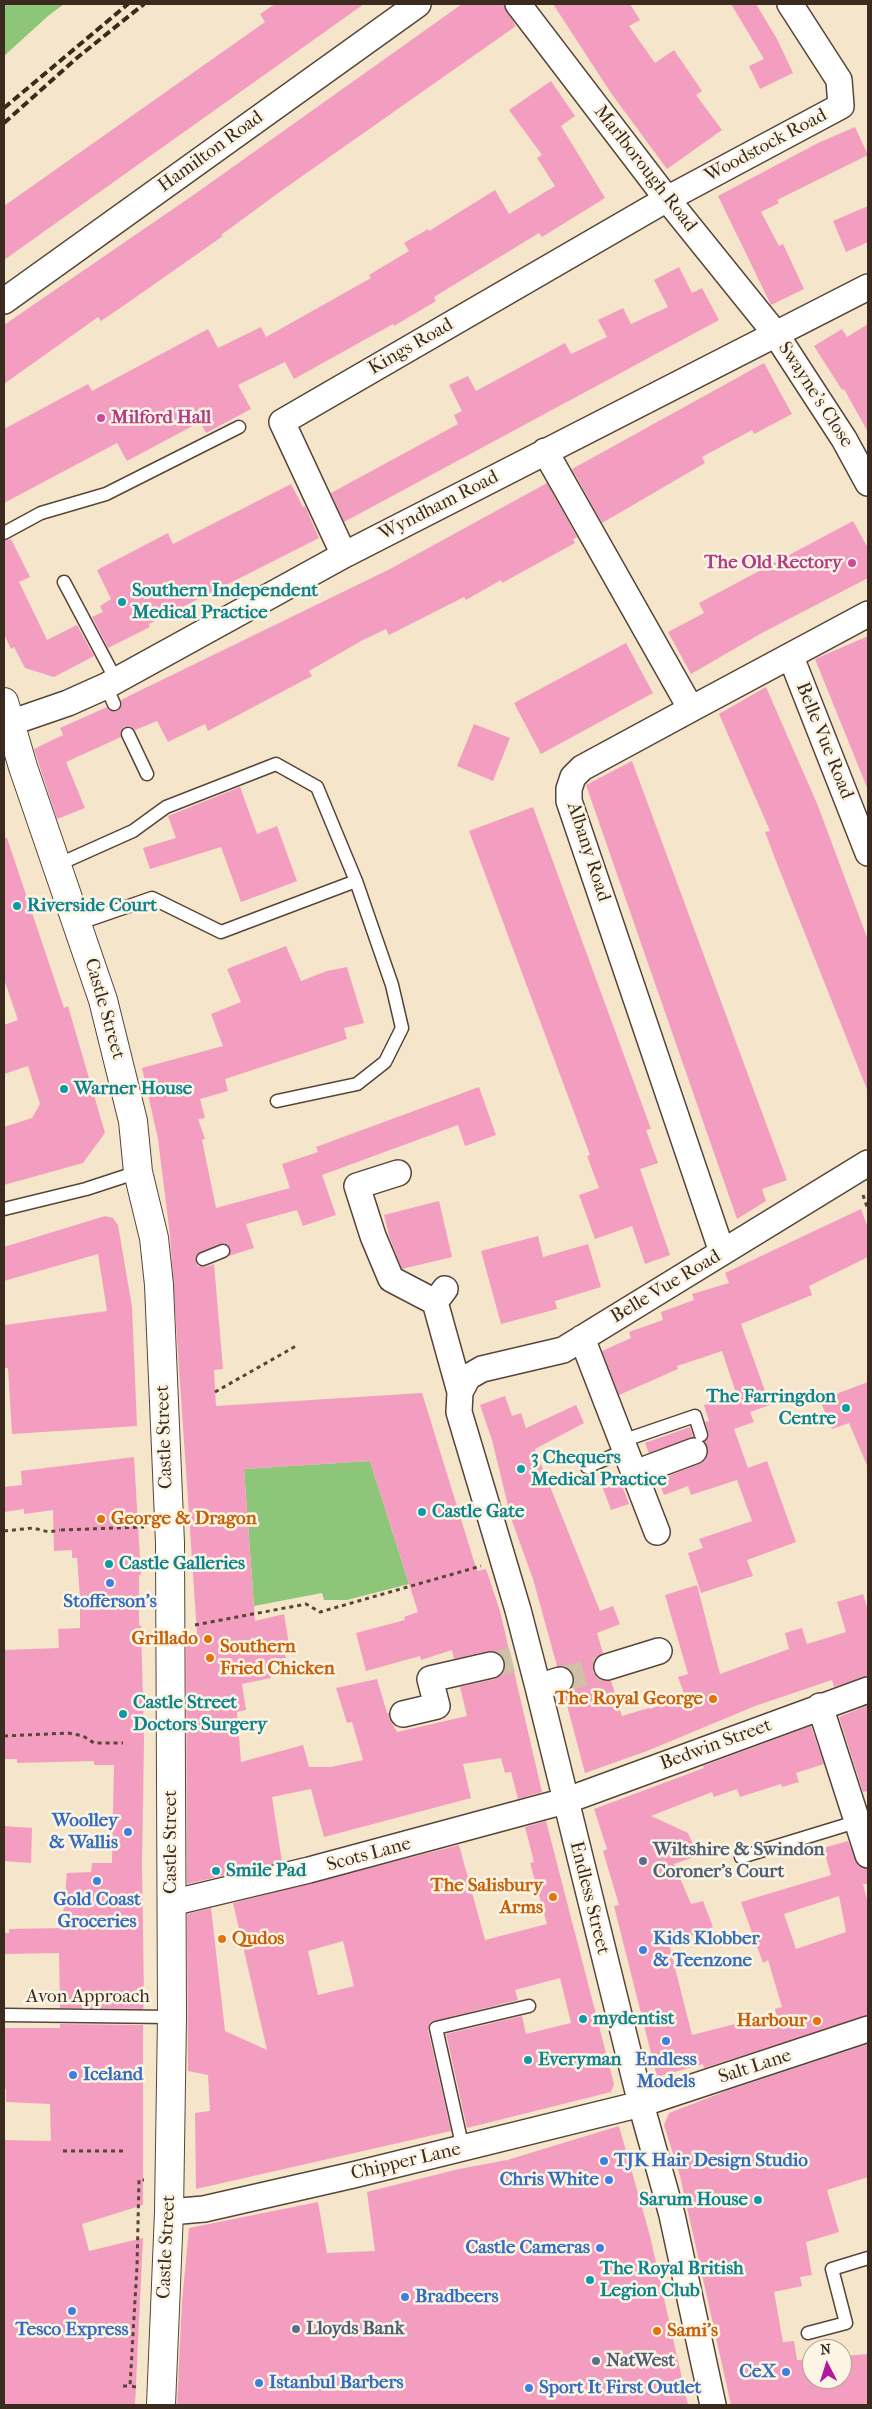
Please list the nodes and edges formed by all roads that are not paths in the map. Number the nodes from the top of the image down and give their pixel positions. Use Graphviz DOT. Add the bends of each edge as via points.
graph roads {
  1 [pos="418,4"];
  2 [pos="518,4"];
  3 [pos="790,4"];
  4 [pos="667,199"];
  5 [pos="868,287"];
  6 [pos="4,301"];
  7 [pos="775,333"];
  8 [pos="238,427"];
  9 [pos="545,451"];
  10 [pos="868,483"];
  11 [pos="4,532"];
  12 [pos="344,555"];
  13 [pos="64,582"];
  14 [pos="868,614"];
  15 [pos="791,657"];
  16 [pos="112,690"];
  17 [pos="691,710"];
  18 [pos="7,713"];
  19 [pos="128,734"];
  20 [pos="147,774"];
  21 [pos="868,854"];
  22 [pos="57,865"];
  23 [pos="356,881"];
  24 [pos="77,924"];
  25 [pos="277,1100"];
  26 [pos="868,1163"];
  27 [pos="138,1172"];
  28 [pos="398,1173"];
  29 [pos="4,1209"];
  30 [pos="223,1251"];
  31 [pos="722,1252"];
  32 [pos="204,1259"];
  33 [pos="582,1338"];
  34 [pos="460,1392"];
  35 [pos="697,1443"];
  36 [pos="624,1446"];
  37 [pos="587,1468"];
  38 [pos="635,1473"];
  39 [pos="657,1532"];
  40 [pos="659,1651"];
  41 [pos="511,1660"];
  42 [pos="607,1667"];
  43 [pos="868,1690"];
  44 [pos="820,1706"];
  45 [pos="404,1714"];
  46 [pos="565,1801"];
  47 [pos="859,1821"];
  48 [pos="868,1855"];
  49 [pos="741,1857"];
  50 [pos="171,1903"];
  51 [pos="529,2006"];
  52 [pos="4,2015"];
  53 [pos="172,2017"];
  54 [pos="868,2029"];
  55 [pos="642,2104"];
  56 [pos="463,2149"];
  57 [pos="169,2212"];
  58 [pos="868,2258"];
  59 [pos="808,2333"];
  60 [pos="161,2405"];
  61 [pos="713,2405"];
  1 -- 6 [label="street, Hamilton Road"];
  2 -- 4 [label="street, Marlborough Road"];
  3 -- 4 [label="street, Woodstock Road" via="839,80 841,106"];
  4 -- 7 [label="street, Marlborough Road"];
  4 -- 12 [label="street, Kings Road" via="282,422"];
  5 -- 7 [label="street, Wyndham Road"];
  7 -- 9 [label="street, Wyndham Road"];
  7 -- 10 [label="street, Swayne's Close" via="844,439"];
  8 -- 11 [label="lane" via="106,494 41,513"];
  9 -- 12 [label="street, Wyndham Road"];
  9 -- 17 [label="street"];
  12 -- 16 [label="street, Wyndham Road"];
  13 -- 16 [label="lane"];
  14 -- 15 [label="street, Belle Vue Road"];
  15 -- 17 [label="street, Belle Vue Road"];
  15 -- 21 [label="street, Belle Vue Road"];
  16 -- 18 [label="street, Wyndham Road" via="68,703"];
  17 -- 31 [label="street, Albany Road" via="582,768 573,777 569,801"];
  18 -- 22 [label="street, Castle Street"];
  19 -- 20 [label="lane"];
  22 -- 23 [label="lane" via="133,831 166,807 276,764 317,787"];
  22 -- 24 [label="street, Castle Street"];
  23 -- 24 [label="lane" via="221,932 152,898"];
  23 -- 25 [label="lane" via="392,985 402,1028 385,1062 357,1084"];
  24 -- 27 [label="street, Castle Street" via="104,1000 123,1076 137,1147"];
  26 -- 31 [label="street, Belle Vue Road"];
  27 -- 29 [label="lane"];
  27 -- 50 [label="street, Castle Street" via="154,1238 164,1262"];
  28 -- 34 [label="street, Endless Street" via="357,1186 391,1279 440,1296"];
  30 -- 32 [label="lane"];
  31 -- 33 [label="street, Belle Vue Road"];
  33 -- 34 [label="street, Belle Vue Road" via="563,1350 482,1369 468,1377"];
  33 -- 36 [label="street"];
  34 -- 41 [label="street, Endless Street" via="459,1412 503,1559"];
  35 -- 36 [label="lane" via="695,1416"];
  35 -- 38 [label="street"];
  36 -- 37 [label="lane"];
  36 -- 38 [label="street"];
  38 -- 39 [label="street"];
  40 -- 42 [label="street"];
  41 -- 45 [label="street" via="430,1679 437,1706"];
  41 -- 46 [label="street, Endless Street" via="549,1684"];
  43 -- 44 [label="street, Bedwin Street"];
  44 -- 46 [label="street, Bedwin Street"];
  44 -- 47 [label="street"];
  46 -- 50 [label="street, Scots Lane" via="309,1870"];
  46 -- 55 [label="street, Endless Street"];
  47 -- 48 [label="street"];
  47 -- 49 [label="lane"];
  50 -- 53 [label="street, Castle Street"];
  51 -- 56 [label="lane" via="436,2028"];
  52 -- 53 [label="lane, Avon Approach"];
  53 -- 57 [label="street, Castle Street"];
  54 -- 55 [label="street, Salt Lane"];
  55 -- 56 [label="street, Chipper Lane"];
  55 -- 61 [label="street, Endless Street" via="672,2215"];
  56 -- 57 [label="street, Chipper Lane" via="216,2206"];
  57 -- 60 [label="street, Castle Street"];
  58 -- 59 [label="lane" via="832,2269 846,2323"];
}
